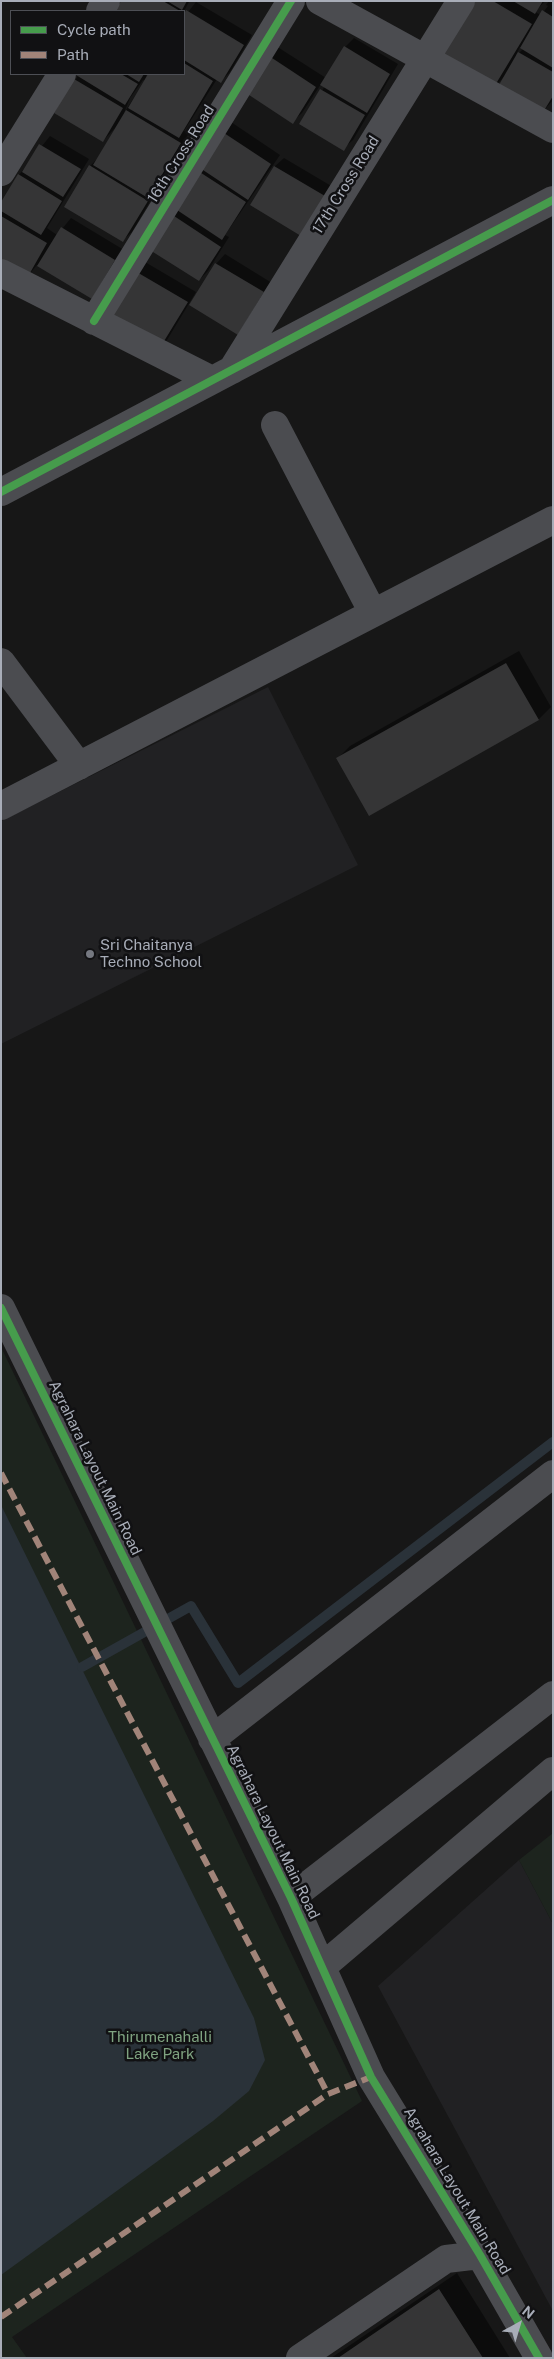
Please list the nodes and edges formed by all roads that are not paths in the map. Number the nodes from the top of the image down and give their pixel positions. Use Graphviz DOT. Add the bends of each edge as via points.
graph roads {
  1 [pos="291,1"];
  2 [pos="320,1"];
  3 [pos="461,1"];
  4 [pos="425,59"];
  5 [pos="61,75"];
  6 [pos="553,129"];
  7 [pos="1,172"];
  8 [pos="553,200"];
  9 [pos="1,273"];
  10 [pos="94,321"];
  11 [pos="222,375"];
  12 [pos="276,425"];
  13 [pos="1,492"];
  14 [pos="553,520"];
  15 [pos="373,613"];
  16 [pos="1,662"];
  17 [pos="79,766"];
  18 [pos="1,806"];
  19 [pos="1,1308"];
  20 [pos="553,1474"];
  21 [pos="553,1695"];
  22 [pos="212,1739"];
  23 [pos="553,1771"];
  24 [pos="291,1898"];
  25 [pos="322,1967"];
  26 [pos="480,2255"];
  27 [pos="300,2358"];
  28 [pos="540,2358"];
  1 -- 10 [label="street, 16th Cross Road"];
  2 -- 4 [label="street"];
  3 -- 4 [label="street, 17th Cross Road"];
  4 -- 6 [label="street"];
  4 -- 11 [label="street, 17th Cross Road"];
  5 -- 7 [label="street"];
  8 -- 11 [label="street"];
  9 -- 10 [label="street"];
  10 -- 11 [label="street"];
  11 -- 13 [label="street"];
  12 -- 15 [label="street"];
  14 -- 15 [label="street"];
  15 -- 17 [label="street"];
  16 -- 17 [label="street"];
  17 -- 18 [label="street"];
  19 -- 22 [label="street, Agrahara Layout Main Road"];
  20 -- 22 [label="street"];
  21 -- 24 [label="street"];
  22 -- 24 [label="street, Agrahara Layout Main Road"];
  23 -- 25 [label="street"];
  24 -- 25 [label="street, Agrahara Layout Main Road"];
  25 -- 26 [label="street, Agrahara Layout Main Road" via="371,2077"];
  26 -- 27 [label="street" via="446,2259"];
  26 -- 28 [label="street, Agrahara Layout Main Road"];
}
